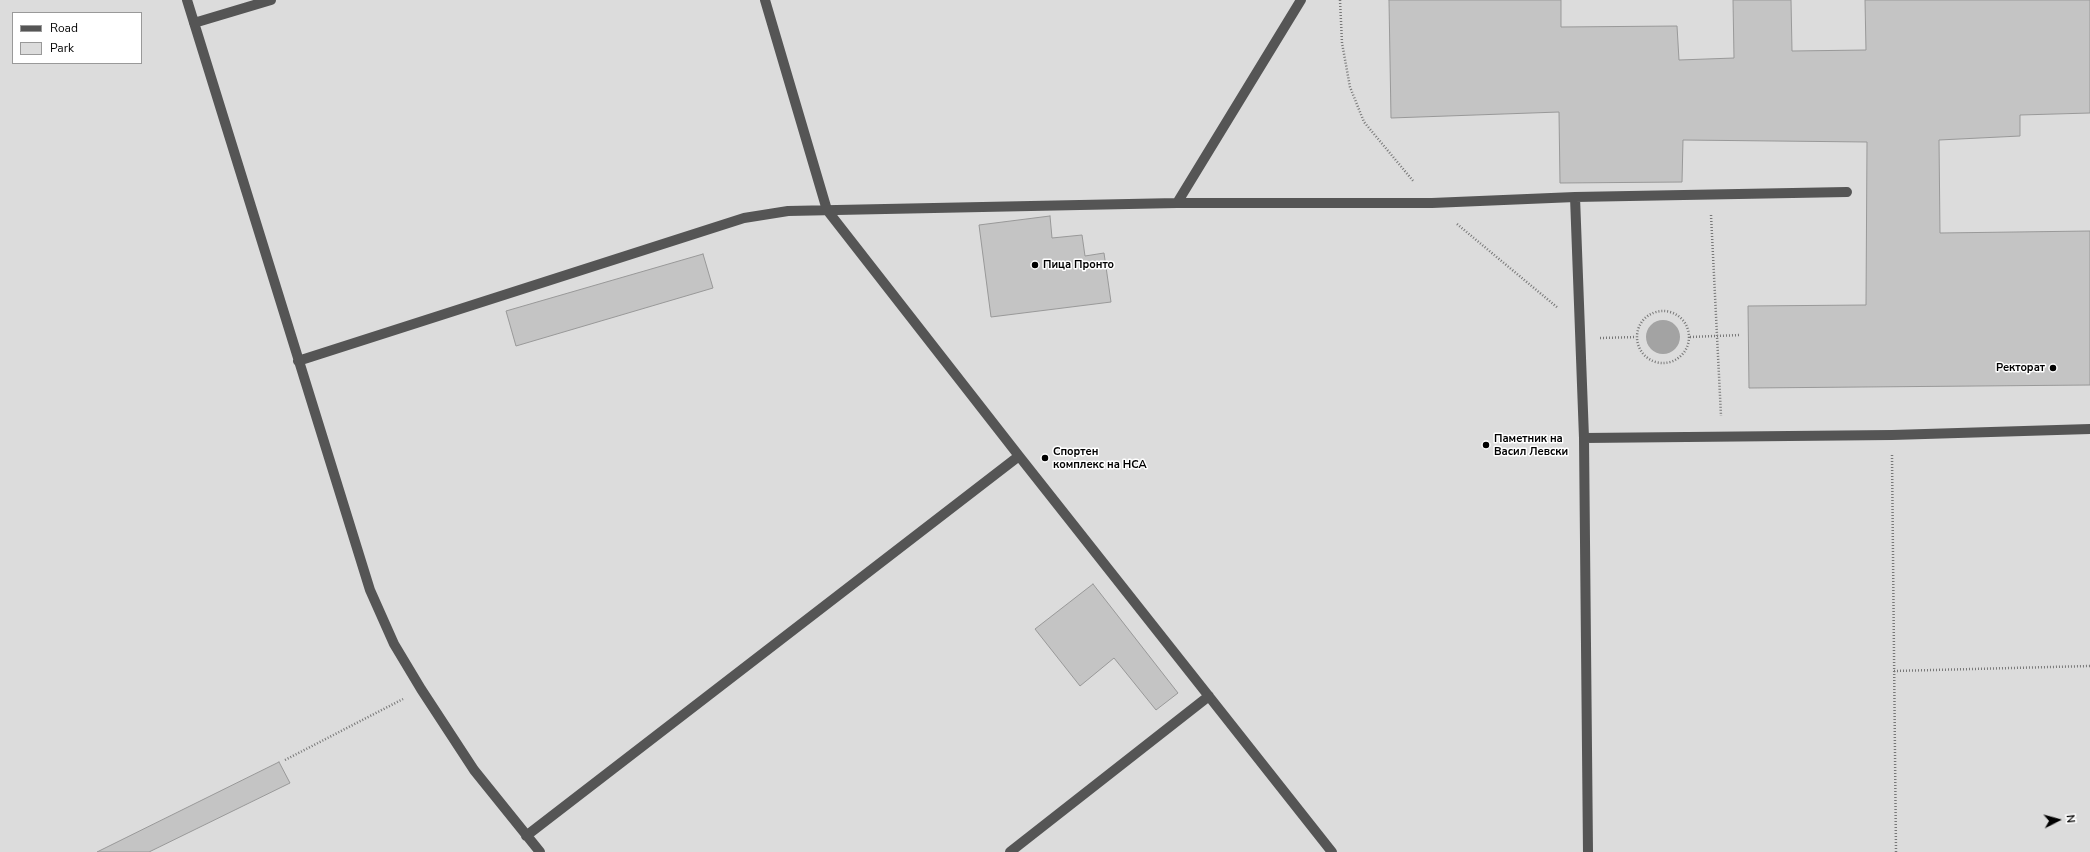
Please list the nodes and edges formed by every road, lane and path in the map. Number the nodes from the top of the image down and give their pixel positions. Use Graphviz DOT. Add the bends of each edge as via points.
graph roads {
  1 [pos="187,0"];
  2 [pos="271,0"];
  3 [pos="765,0"];
  4 [pos="1301,0"];
  5 [pos="1340,0"];
  6 [pos="194,23"];
  7 [pos="1847,192"];
  8 [pos="1710,194"];
  9 [pos="1576,197"];
  10 [pos="1177,203"];
  11 [pos="1432,203"];
  12 [pos="827,210"];
  13 [pos="1579,325"];
  14 [pos="1740,335"];
  15 [pos="1716,336"];
  16 [pos="1636,337"];
  17 [pos="1690,337"];
  18 [pos="1580,338"];
  19 [pos="298,361"];
  20 [pos="2090,429"];
  21 [pos="1892,435"];
  22 [pos="1722,436"];
  23 [pos="1584,438"];
  24 [pos="1019,456"];
  25 [pos="2090,666"];
  26 [pos="1894,671"];
  27 [pos="421,690"];
  28 [pos="1208,696"];
  29 [pos="285,760"];
  30 [pos="526,836"];
  31 [pos="540,852"];
  32 [pos="1010,852"];
  33 [pos="1332,852"];
  34 [pos="1588,852"];
  35 [pos="1896,852"];
  1 -- 6 [label="lane"];
  2 -- 6 [label="lane"];
  3 -- 12 [label="lane"];
  4 -- 10 [label="lane"];
  5 -- 11 [label="path" via="1342,43 1350,87 1364,122"];
  6 -- 19 [label="lane"];
  7 -- 8 [label="lane"];
  8 -- 9 [label="lane"];
  8 -- 15 [label="path"];
  9 -- 11 [label="lane"];
  9 -- 13 [label="lane"];
  10 -- 11 [label="lane"];
  10 -- 12 [label="lane"];
  11 -- 13 [label="path"];
  12 -- 19 [label="lane" via="788,211 744,218"];
  12 -- 24 [label="lane"];
  13 -- 18 [label="lane"];
  14 -- 15 [label="path"];
  15 -- 17 [label="path"];
  15 -- 22 [label="path"];
  16 -- 17 [label="path" via="1639,350 1650,360 1663,364 1676,360 1686,350"];
  16 -- 17 [label="path" via="1640,323 1649,314 1663,310 1677,313 1686,323"];
  16 -- 18 [label="path"];
  18 -- 23 [label="lane"];
  19 -- 27 [label="lane" via="370,590 394,644"];
  20 -- 21 [label="lane"];
  21 -- 22 [label="lane"];
  21 -- 26 [label="path"];
  22 -- 23 [label="lane"];
  23 -- 34 [label="lane"];
  24 -- 28 [label="lane"];
  24 -- 30 [label="lane"];
  25 -- 26 [label="path"];
  26 -- 35 [label="path"];
  27 -- 29 [label="path"];
  27 -- 30 [label="lane" via="474,770"];
  28 -- 32 [label="lane"];
  28 -- 33 [label="lane"];
  30 -- 31 [label="lane"];
}
